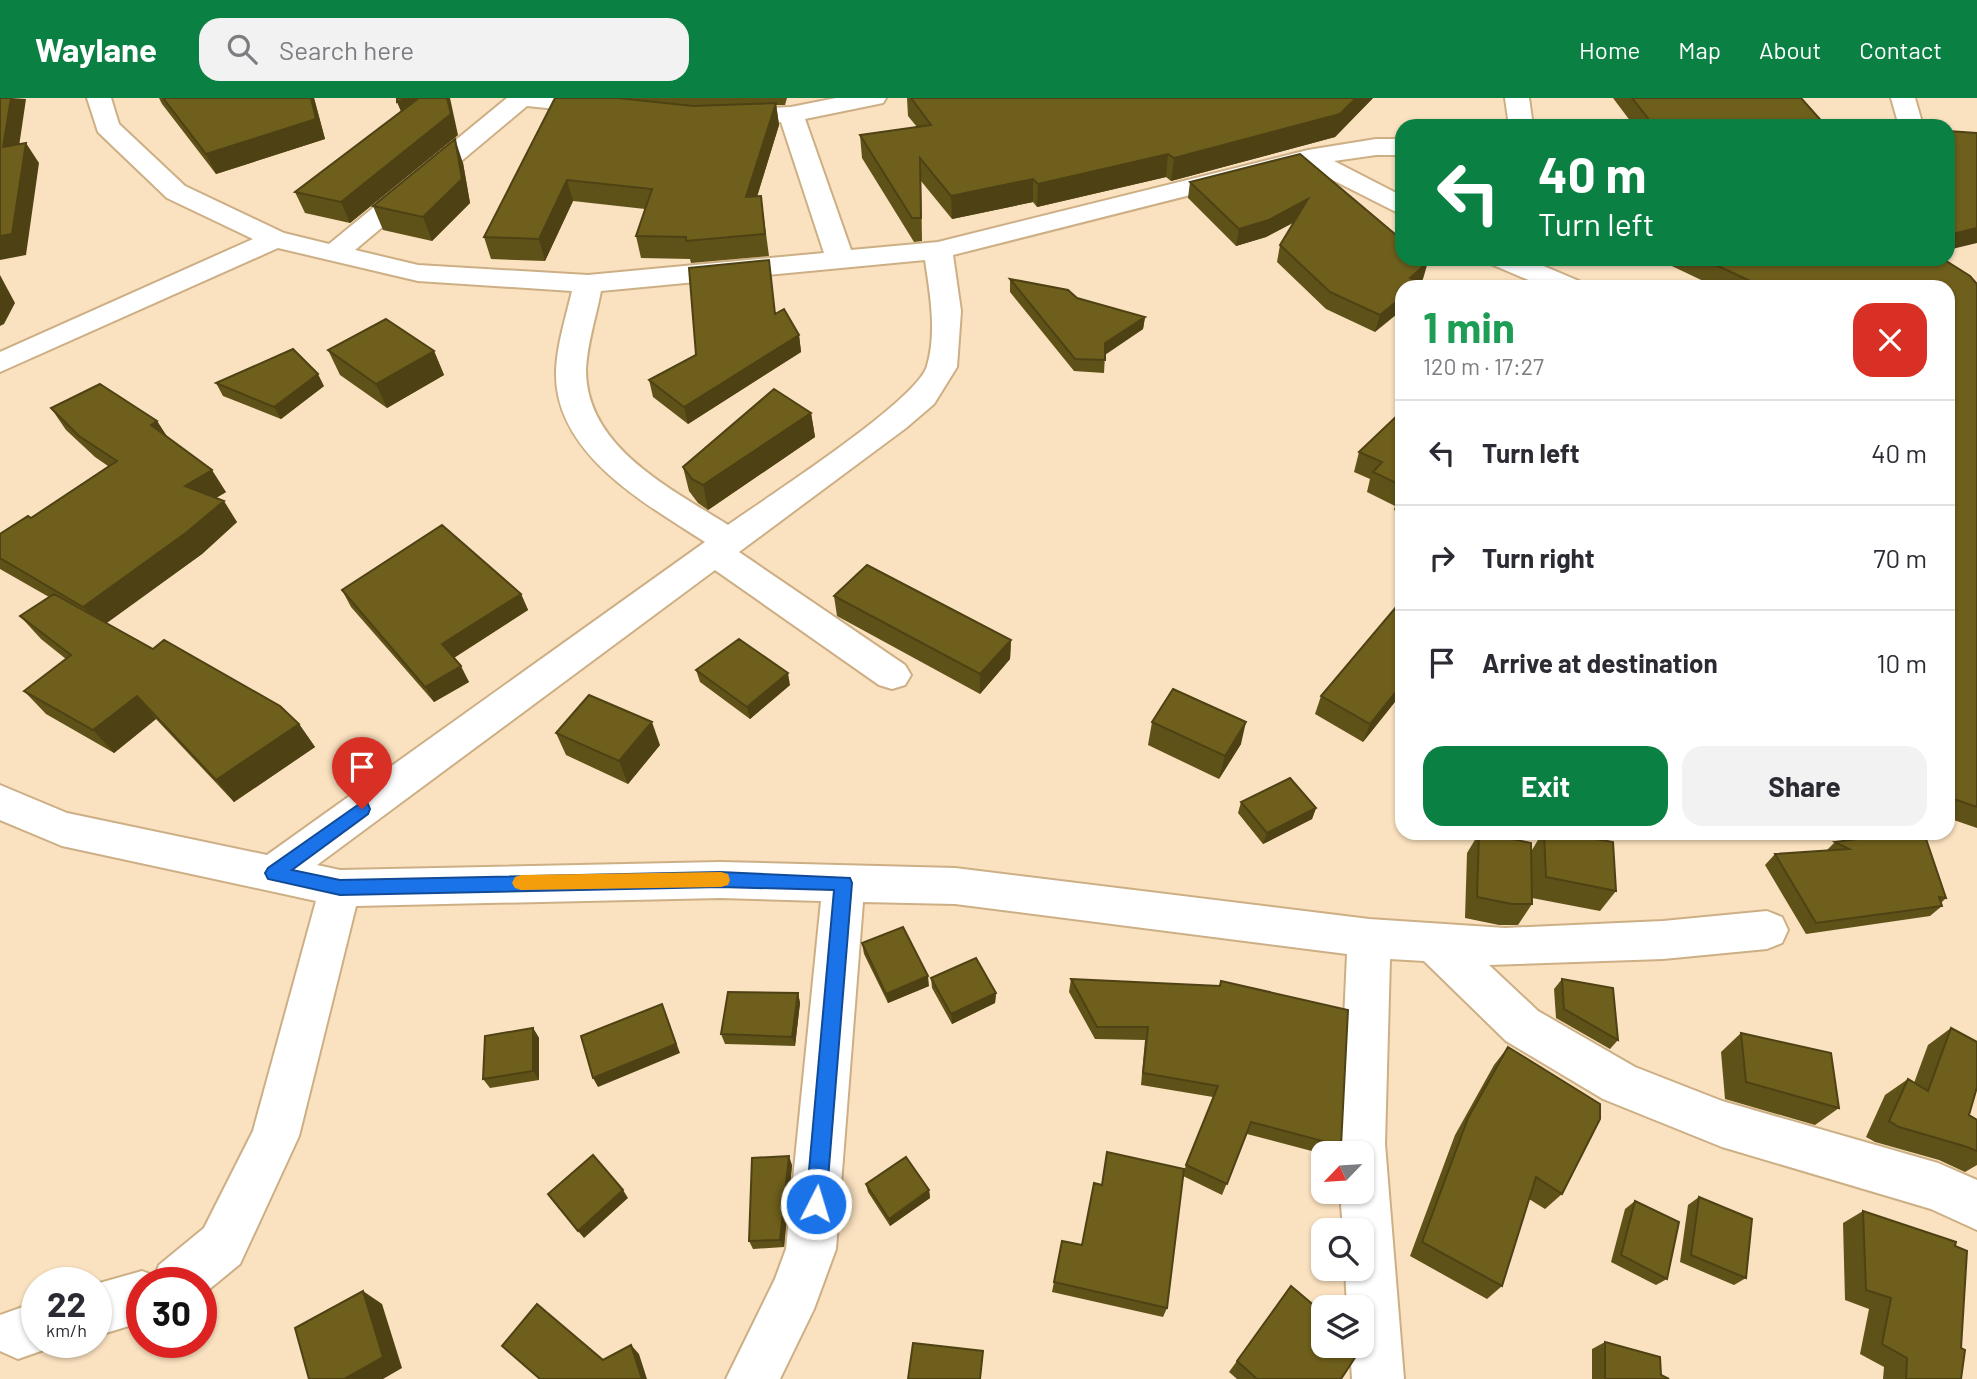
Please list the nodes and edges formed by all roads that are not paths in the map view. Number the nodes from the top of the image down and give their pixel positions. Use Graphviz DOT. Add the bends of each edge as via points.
graph roads {
  1 [pos="99,98"];
  2 [pos="522,98"];
  3 [pos="874,98"];
  4 [pos="1517,98"];
  5 [pos="1903,98"];
  6 [pos="630,110"];
  7 [pos="791,114"];
  8 [pos="697,118"];
  9 [pos="1520,119"];
  10 [pos="1909,119"];
  11 [pos="1395,147"];
  12 [pos="1308,158"];
  13 [pos="1395,203"];
  14 [pos="275,239"];
  15 [pos="938,250"];
  16 [pos="333,254"];
  17 [pos="841,261"];
  18 [pos="1520,266"];
  19 [pos="1552,280"];
  20 [pos="588,284"];
  21 [pos="0,363"];
  22 [pos="722,547"];
  23 [pos="892,676"];
  24 [pos="0,802"];
  25 [pos="274,873"];
  26 [pos="844,883"];
  27 [pos="340,888"];
  28 [pos="1768,929"];
  29 [pos="1369,938"];
  30 [pos="1436,944"];
  31 [pos="1977,1206"];
  32 [pos="196,1267"];
  33 [pos="752,1379"];
  34 [pos="1378,1379"];
  1 -- 14 [label="street" via="107,127 176,192"];
  2 -- 6 [label="street"];
  2 -- 16 [label="street"];
  3 -- 7 [label="street"];
  4 -- 9 [label="street"];
  5 -- 10 [label="street"];
  7 -- 8 [label="street"];
  7 -- 17 [label="street"];
  11 -- 12 [label="street"];
  12 -- 13 [label="street"];
  12 -- 15 [label="street"];
  14 -- 16 [label="street"];
  14 -- 21 [label="street"];
  15 -- 17 [label="street"];
  15 -- 22 [label="street" via="947,311 942,367 923,397"];
  16 -- 20 [label="street" via="418,273"];
  17 -- 20 [label="street"];
  18 -- 19 [label="street"];
  20 -- 22 [label="street" via="571,373 580,419 592,439"];
  22 -- 23 [label="street"];
  22 -- 25 [label="street"];
  24 -- 25 [label="street" via="62,829"];
  25 -- 27 [label="street"];
  26 -- 27 [label="street" via="720,880"];
  26 -- 29 [label="street" via="955,886"];
  26 -- 33 [label="street" via="811,1249 796,1291"];
  27 -- 32 [label="street" via="275,1136 222,1246"];
  28 -- 30 [label="street" via="1663,940 1505,947"];
  29 -- 30 [label="street"];
  29 -- 34 [label="street" via="1361,1144"];
  30 -- 31 [label="street" via="1522,1026 1619,1083 1722,1124 1938,1186"];
}
